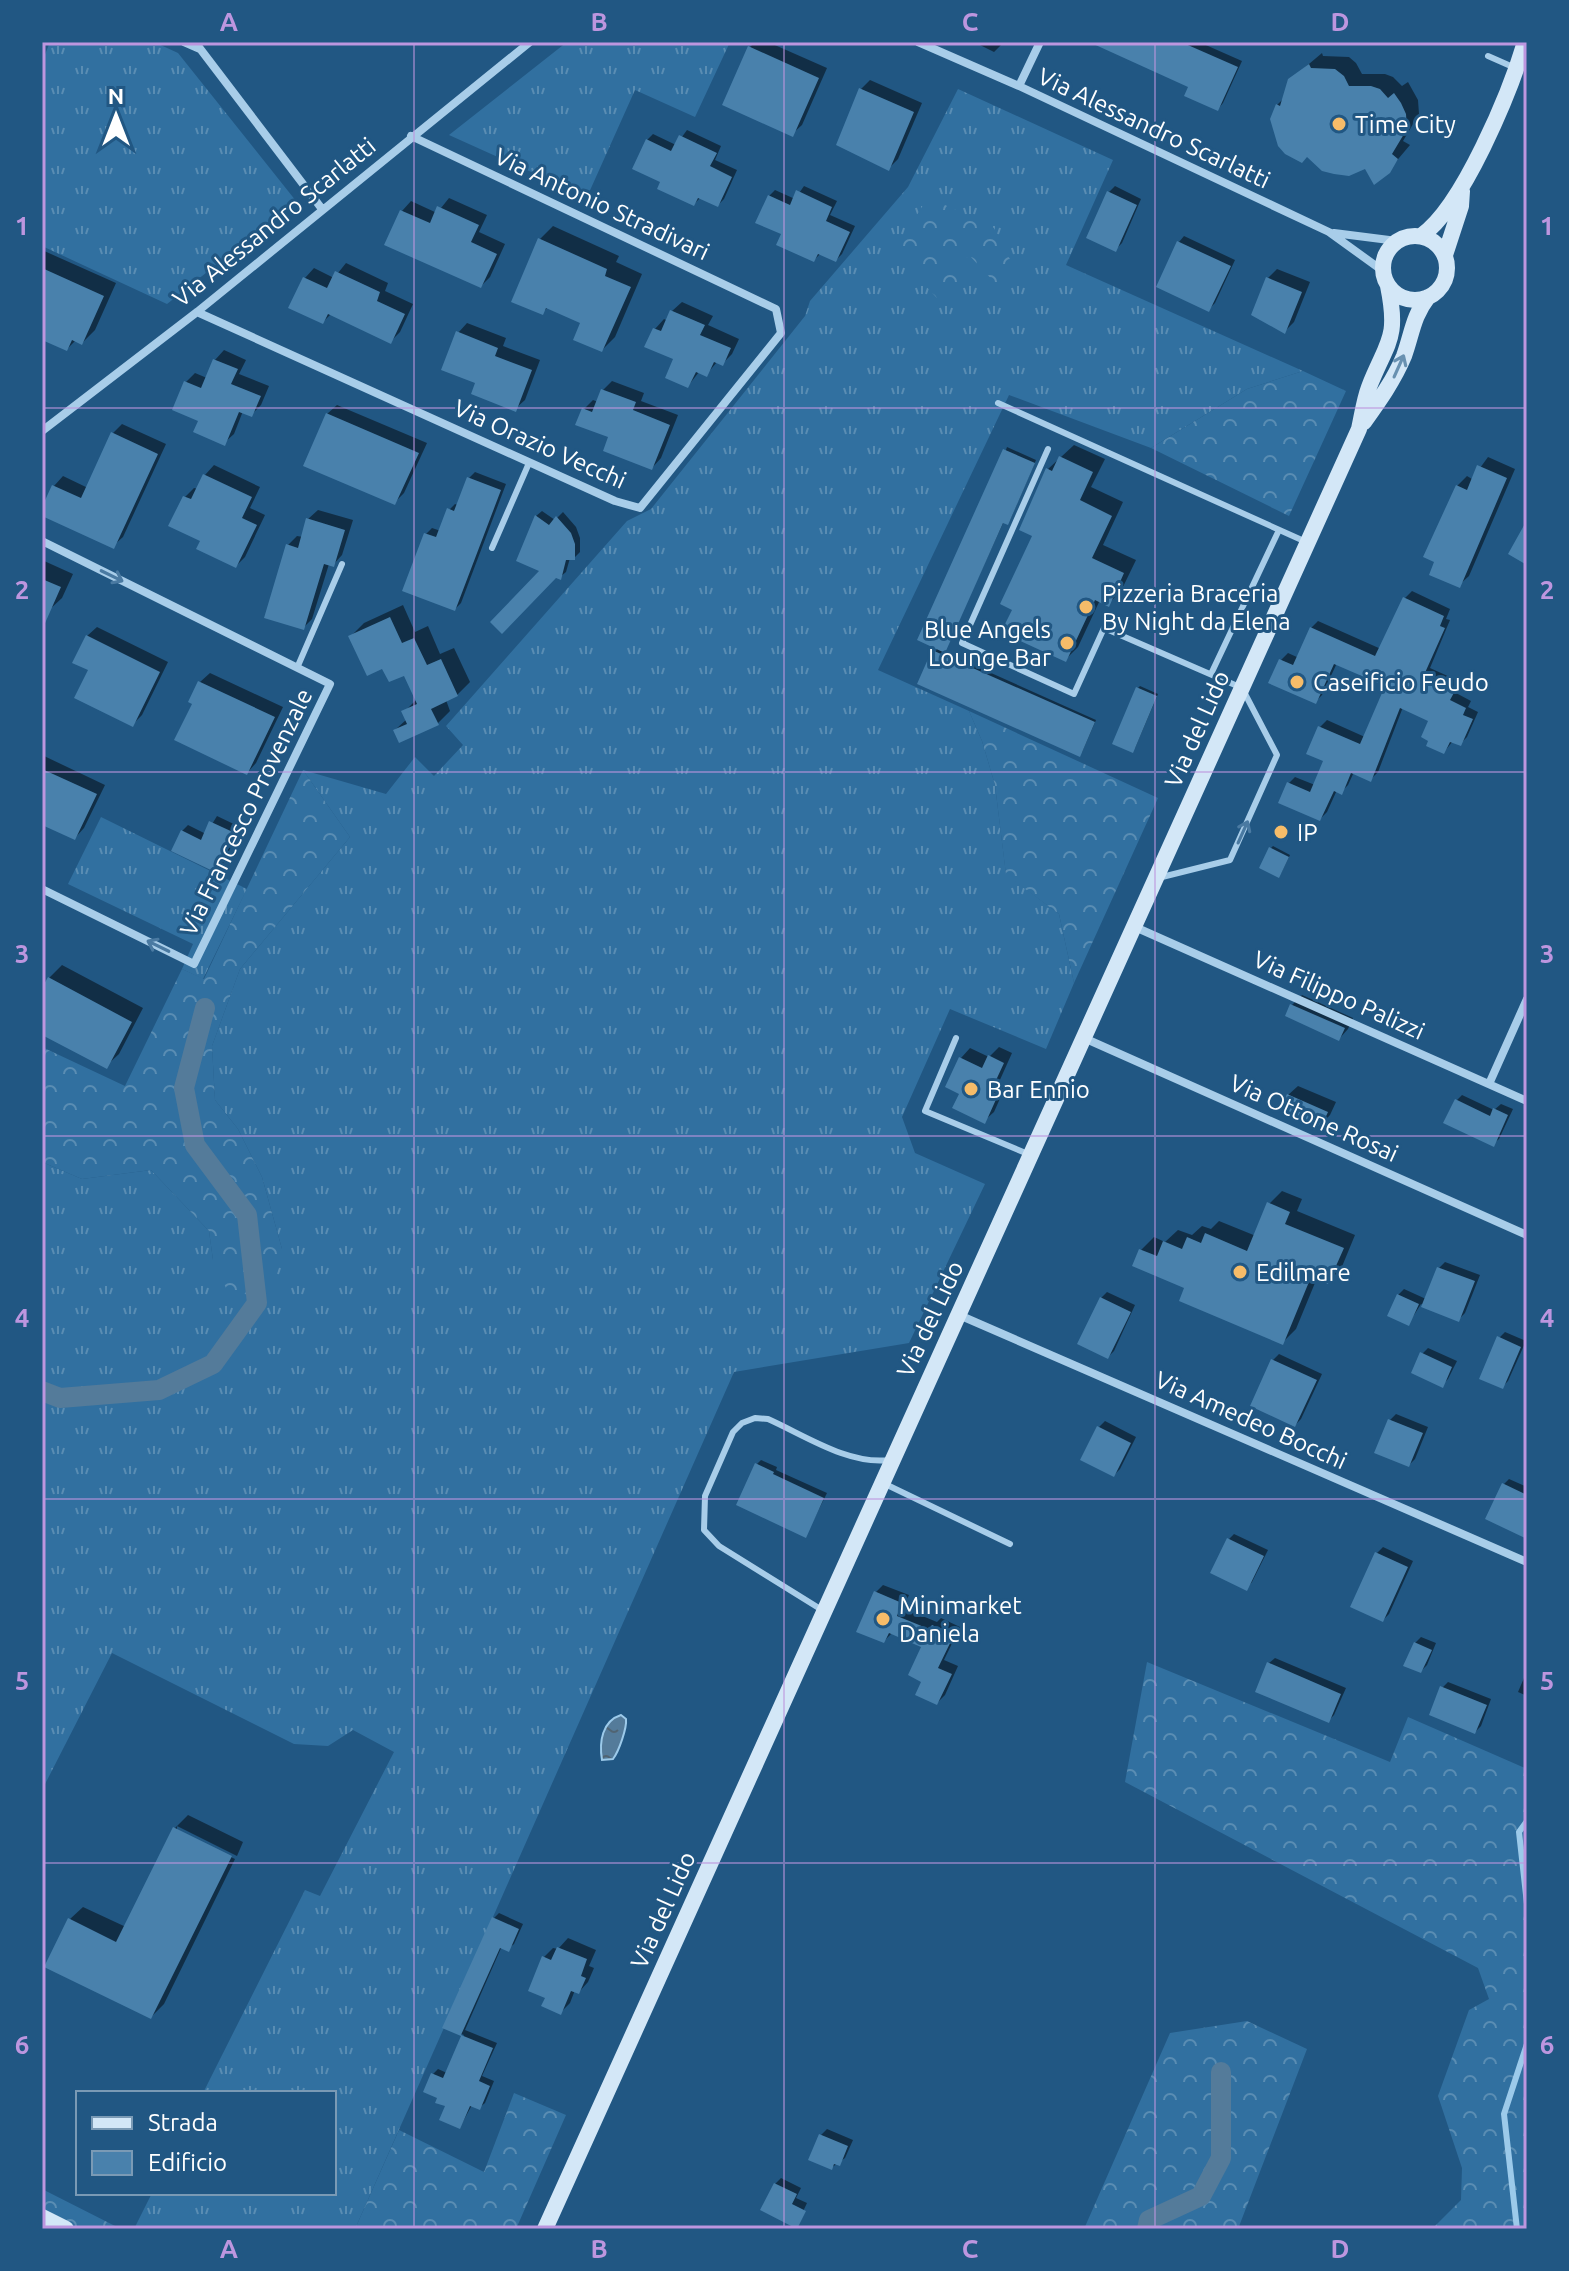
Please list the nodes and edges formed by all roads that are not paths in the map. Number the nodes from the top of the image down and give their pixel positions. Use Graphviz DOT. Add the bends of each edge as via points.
graph roads {
  1 [pos="184,42"];
  2 [pos="530,42"];
  3 [pos="918,42"];
  4 [pos="1040,42"];
  5 [pos="1525,42"];
  6 [pos="198,46"];
  7 [pos="1527,53"];
  8 [pos="1488,56"];
  9 [pos="1517,69"];
  10 [pos="1019,86"];
  11 [pos="411,136"];
  12 [pos="1462,191"];
  13 [pos="322,209"];
  14 [pos="1329,232"];
  15 [pos="1421,236"];
  16 [pos="1397,241"];
  17 [pos="1445,255"];
  18 [pos="1386,279"];
  19 [pos="1428,297"];
  20 [pos="776,309"];
  21 [pos="197,312"];
  22 [pos="998,403"];
  23 [pos="1359,429"];
  24 [pos="42,431"];
  25 [pos="1048,449"];
  26 [pos="529,463"];
  27 [pos="1279,530"];
  28 [pos="42,541"];
  29 [pos="1308,543"];
  30 [pos="492,548"];
  31 [pos="342,564"];
  32 [pos="297,668"];
  33 [pos="1211,674"];
  34 [pos="1242,688"];
  35 [pos="1157,878"];
  36 [pos="42,889"];
  37 [pos="1135,927"];
  38 [pos="1527,999"];
  39 [pos="956,1038"];
  40 [pos="1084,1038"];
  41 [pos="1489,1084"];
  42 [pos="1527,1101"];
  43 [pos="1031,1156"];
  44 [pos="1527,1235"];
  45 [pos="959,1314"];
  46 [pos="892,1459"];
  47 [pos="882,1483"];
  48 [pos="1010,1544"];
  49 [pos="1527,1562"];
  50 [pos="824,1611"];
  51 [pos="42,2217"];
  52 [pos="66,2229"];
  53 [pos="545,2229"];
  1 -- 6 [label="street"];
  2 -- 11 [label="street, Via Alessandro Scarlatti"];
  3 -- 10 [label="street, Via Alessandro Scarlatti"];
  4 -- 10 [label="street"];
  5 -- 9 [label="main road"];
  6 -- 13 [label="street"];
  7 -- 9 [label="main road"];
  8 -- 9 [label="lane"];
  9 -- 12 [label="main road"];
  10 -- 14 [label="street, Via Alessandro Scarlatti"];
  11 -- 13 [label="street, Via Alessandro Scarlatti"];
  11 -- 20 [label="street, Via Antonio Stradivari"];
  12 -- 15 [label="main road"];
  12 -- 17 [label="main road"];
  13 -- 21 [label="street, Via Alessandro Scarlatti"];
  14 -- 16 [label="street, Via Alessandro Scarlatti"];
  14 -- 18 [label="street, Via Alessandro Scarlatti"];
  15 -- 16 [label="main road"];
  15 -- 17 [label="main road"];
  16 -- 18 [label="main road" via="1386,254"];
  17 -- 19 [label="main road" via="1445,280"];
  18 -- 19 [label="main road" via="1406,299"];
  18 -- 23 [label="main road, Via del Lido" via="1394,313 1391,338 1369,388"];
  23 -- 19 [label="main road, Via del Lido, one-way" via="1394,378 1412,322"];
  20 -- 26 [label="street, Via Orazio Vecchi" via="781,333 640,508"];
  21 -- 24 [label="street, Via Alessandro Scarlatti"];
  21 -- 26 [label="street, Via Orazio Vecchi"];
  22 -- 27 [label="lane"];
  23 -- 29 [label="main road, Via del Lido"];
  25 -- 33 [label="lane" via="962,643 1074,694 1104,628"];
  26 -- 30 [label="lane"];
  27 -- 29 [label="lane"];
  27 -- 33 [label="lane"];
  28 -- 32 [label="street, Via Francesco Provenzale, one-way"];
  29 -- 34 [label="main road, Via del Lido"];
  31 -- 32 [label="lane"];
  32 -- 36 [label="street, Via Francesco Provenzale, one-way" via="330,684 194,964"];
  33 -- 34 [label="lane"];
  34 -- 35 [label="main road, Via del Lido"];
  35 -- 34 [label="lane, one-way" via="1230,860 1236,847 1277,755"];
  35 -- 37 [label="main road, Via del Lido"];
  37 -- 40 [label="main road, Via del Lido"];
  37 -- 41 [label="street, Via Filippo Palizzi"];
  38 -- 41 [label="street"];
  39 -- 43 [label="lane" via="925,1111"];
  40 -- 43 [label="main road, Via del Lido"];
  40 -- 44 [label="street, Via Ottone Rosai"];
  41 -- 42 [label="street, Via Filippo Palizzi"];
  43 -- 45 [label="main road, Via del Lido"];
  45 -- 46 [label="main road, Via del Lido"];
  45 -- 49 [label="street, Via Amedeo Bocchi"];
  46 -- 47 [label="main road, Via del Lido"];
  46 -- 50 [label="lane" via="857,1458 768,1419 755,1418 733,1432 705,1496 704,1530 719,1546"];
  47 -- 48 [label="lane"];
  47 -- 50 [label="main road, Via del Lido"];
  50 -- 53 [label="main road, Via del Lido"];
  51 -- 52 [label="main road"];
}
